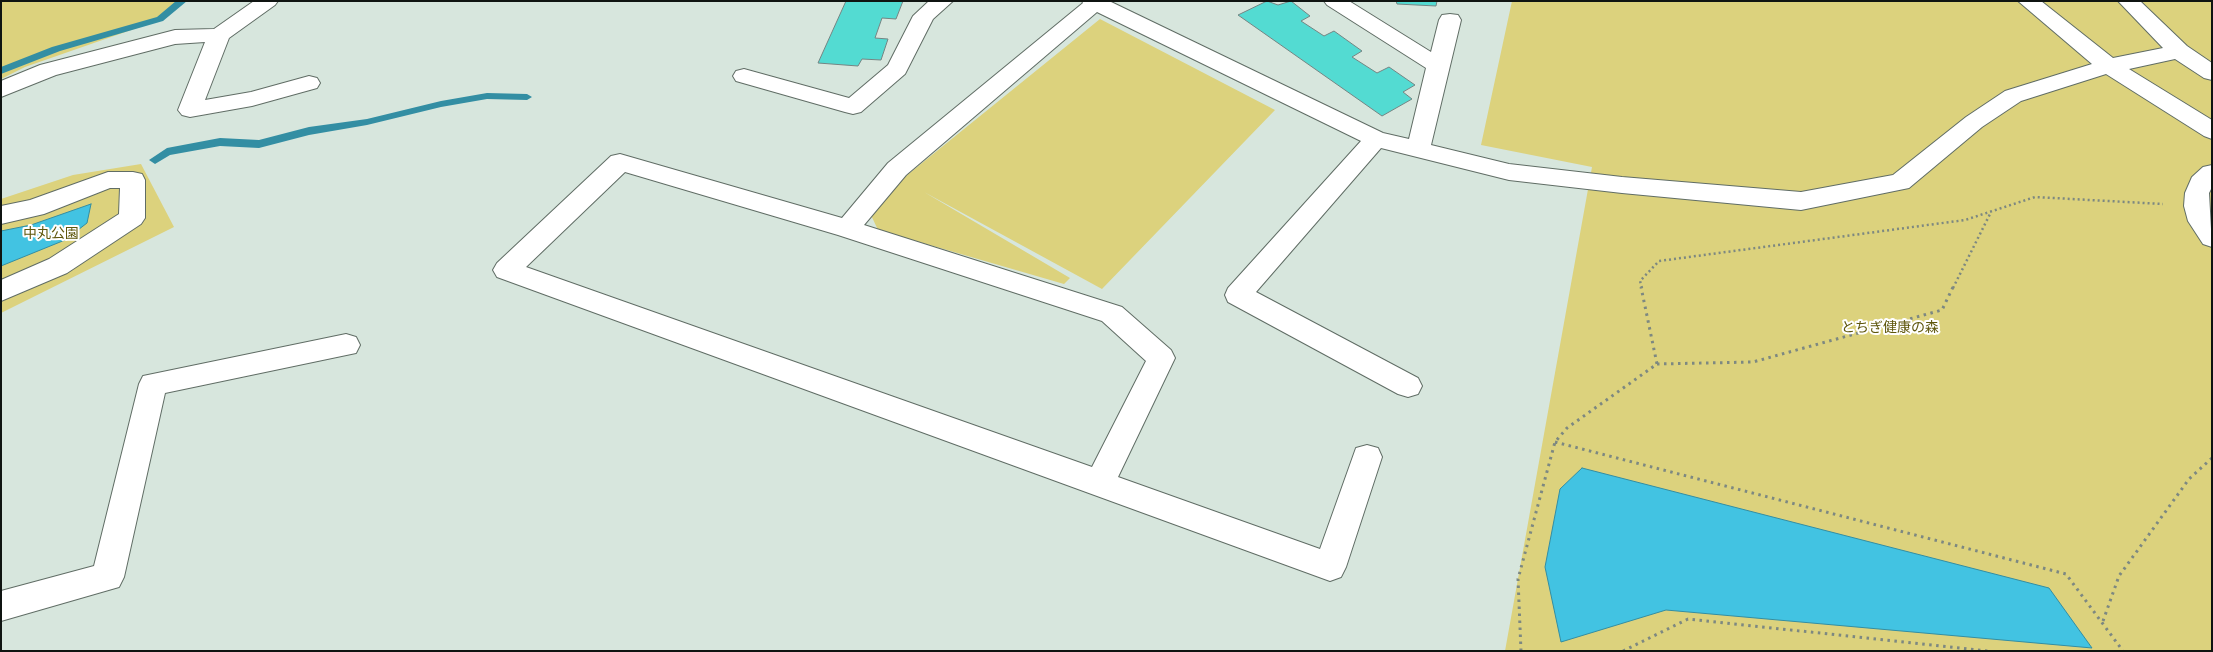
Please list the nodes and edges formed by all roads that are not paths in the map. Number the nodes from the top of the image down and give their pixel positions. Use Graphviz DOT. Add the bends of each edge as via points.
graph roads {
  1 [pos="268,1"];
  2 [pos="943,1"];
  3 [pos="1334,1"];
  4 [pos="2028,1"];
  5 [pos="2128,1"];
  6 [pos="1093,2"];
  7 [pos="1450,20"];
  8 [pos="219,35"];
  9 [pos="2178,51"];
  10 [pos="1438,66"];
  11 [pos="2109,66"];
  12 [pos="2212,73"];
  13 [pos="744,76"];
  14 [pos="308,84"];
  15 [pos="1,90"];
  16 [pos="2212,131"];
  17 [pos="1376,139"];
  18 [pos="1418,150"];
  19 [pos="2212,173"];
  20 [pos="1,215"];
  21 [pos="847,229"];
  22 [pos="2212,238"];
  23 [pos="1,291"];
  24 [pos="346,345"];
  25 [pos="1408,386"];
  26 [pos="1367,457"];
  27 [pos="1100,483"];
  28 [pos="1,606"];
  1 -- 8 [label="street"];
  2 -- 13 [label="street" via="924,16 897,69 853,108"];
  3 -- 10 [label="street"];
  4 -- 11 [label="street"];
  5 -- 9 [label="street"];
  6 -- 17 [label="street"];
  6 -- 21 [label="street" via="897,169"];
  7 -- 10 [label="street"];
  8 -- 14 [label="street" via="190,110 252,99"];
  8 -- 15 [label="street" via="175,37 48,70"];
  9 -- 11 [label="street"];
  9 -- 12 [label="street"];
  10 -- 18 [label="street"];
  11 -- 16 [label="street"];
  11 -- 18 [label="street" via="2013,96 1974,122 1900,182 1801,201 1509,172"];
  17 -- 18 [label="street"];
  17 -- 25 [label="street" via="1238,295"];
  19 -- 22 [label="street" via="2201,183 2197,193 2201,221"];
  20 -- 23 [label="street" via="35,208 108,180 132,180 132,218 58,266"];
  21 -- 27 [label="street" via="1112,314 1161,358"];
  21 -- 27 [label="street" via="620,162 506,270"];
  24 -- 28 [label="street" via="153,384 108,577"];
  26 -- 27 [label="street" via="1330,568"];
}
